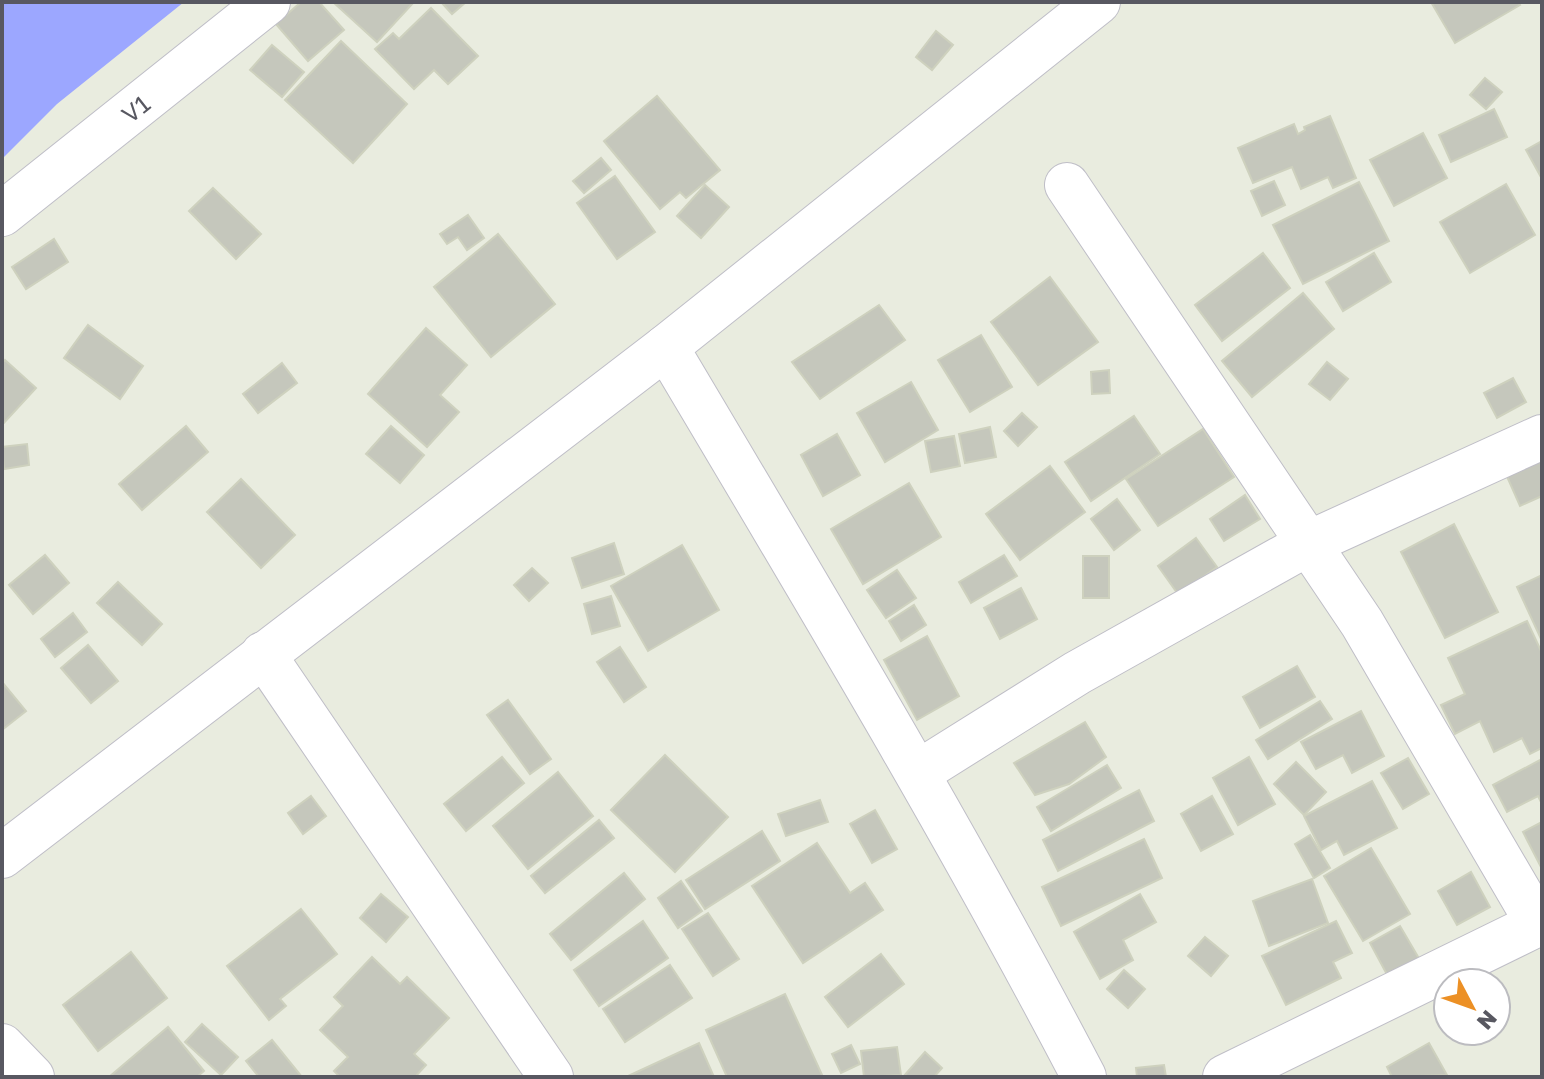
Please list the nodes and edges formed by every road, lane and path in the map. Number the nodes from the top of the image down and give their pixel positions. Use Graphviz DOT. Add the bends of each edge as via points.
graph roads {
  1 [pos="268,2"];
  2 [pos="1098,2"];
  3 [pos="1067,185"];
  4 [pos="2,214"];
  5 [pos="666,347"];
  6 [pos="1542,437"];
  7 [pos="1309,543"];
  8 [pos="263,654"];
  9 [pos="919,772"];
  10 [pos="2,856"];
  11 [pos="1540,923"];
  12 [pos="2,1046"];
  13 [pos="32,1077"];
  14 [pos="551,1077"];
  15 [pos="1084,1077"];
  16 [pos="1225,1077"];
  1 -- 4 [label="street, V1"];
  2 -- 5 [label="street"];
  3 -- 7 [label="street"];
  5 -- 8 [label="street"];
  5 -- 9 [label="street"];
  6 -- 7 [label="street"];
  7 -- 9 [label="street" via="1077,673"];
  7 -- 11 [label="street"];
  8 -- 10 [label="street"];
  8 -- 14 [label="street"];
  9 -- 15 [label="street"];
  11 -- 16 [label="street"];
  12 -- 13 [label="street"];
}
